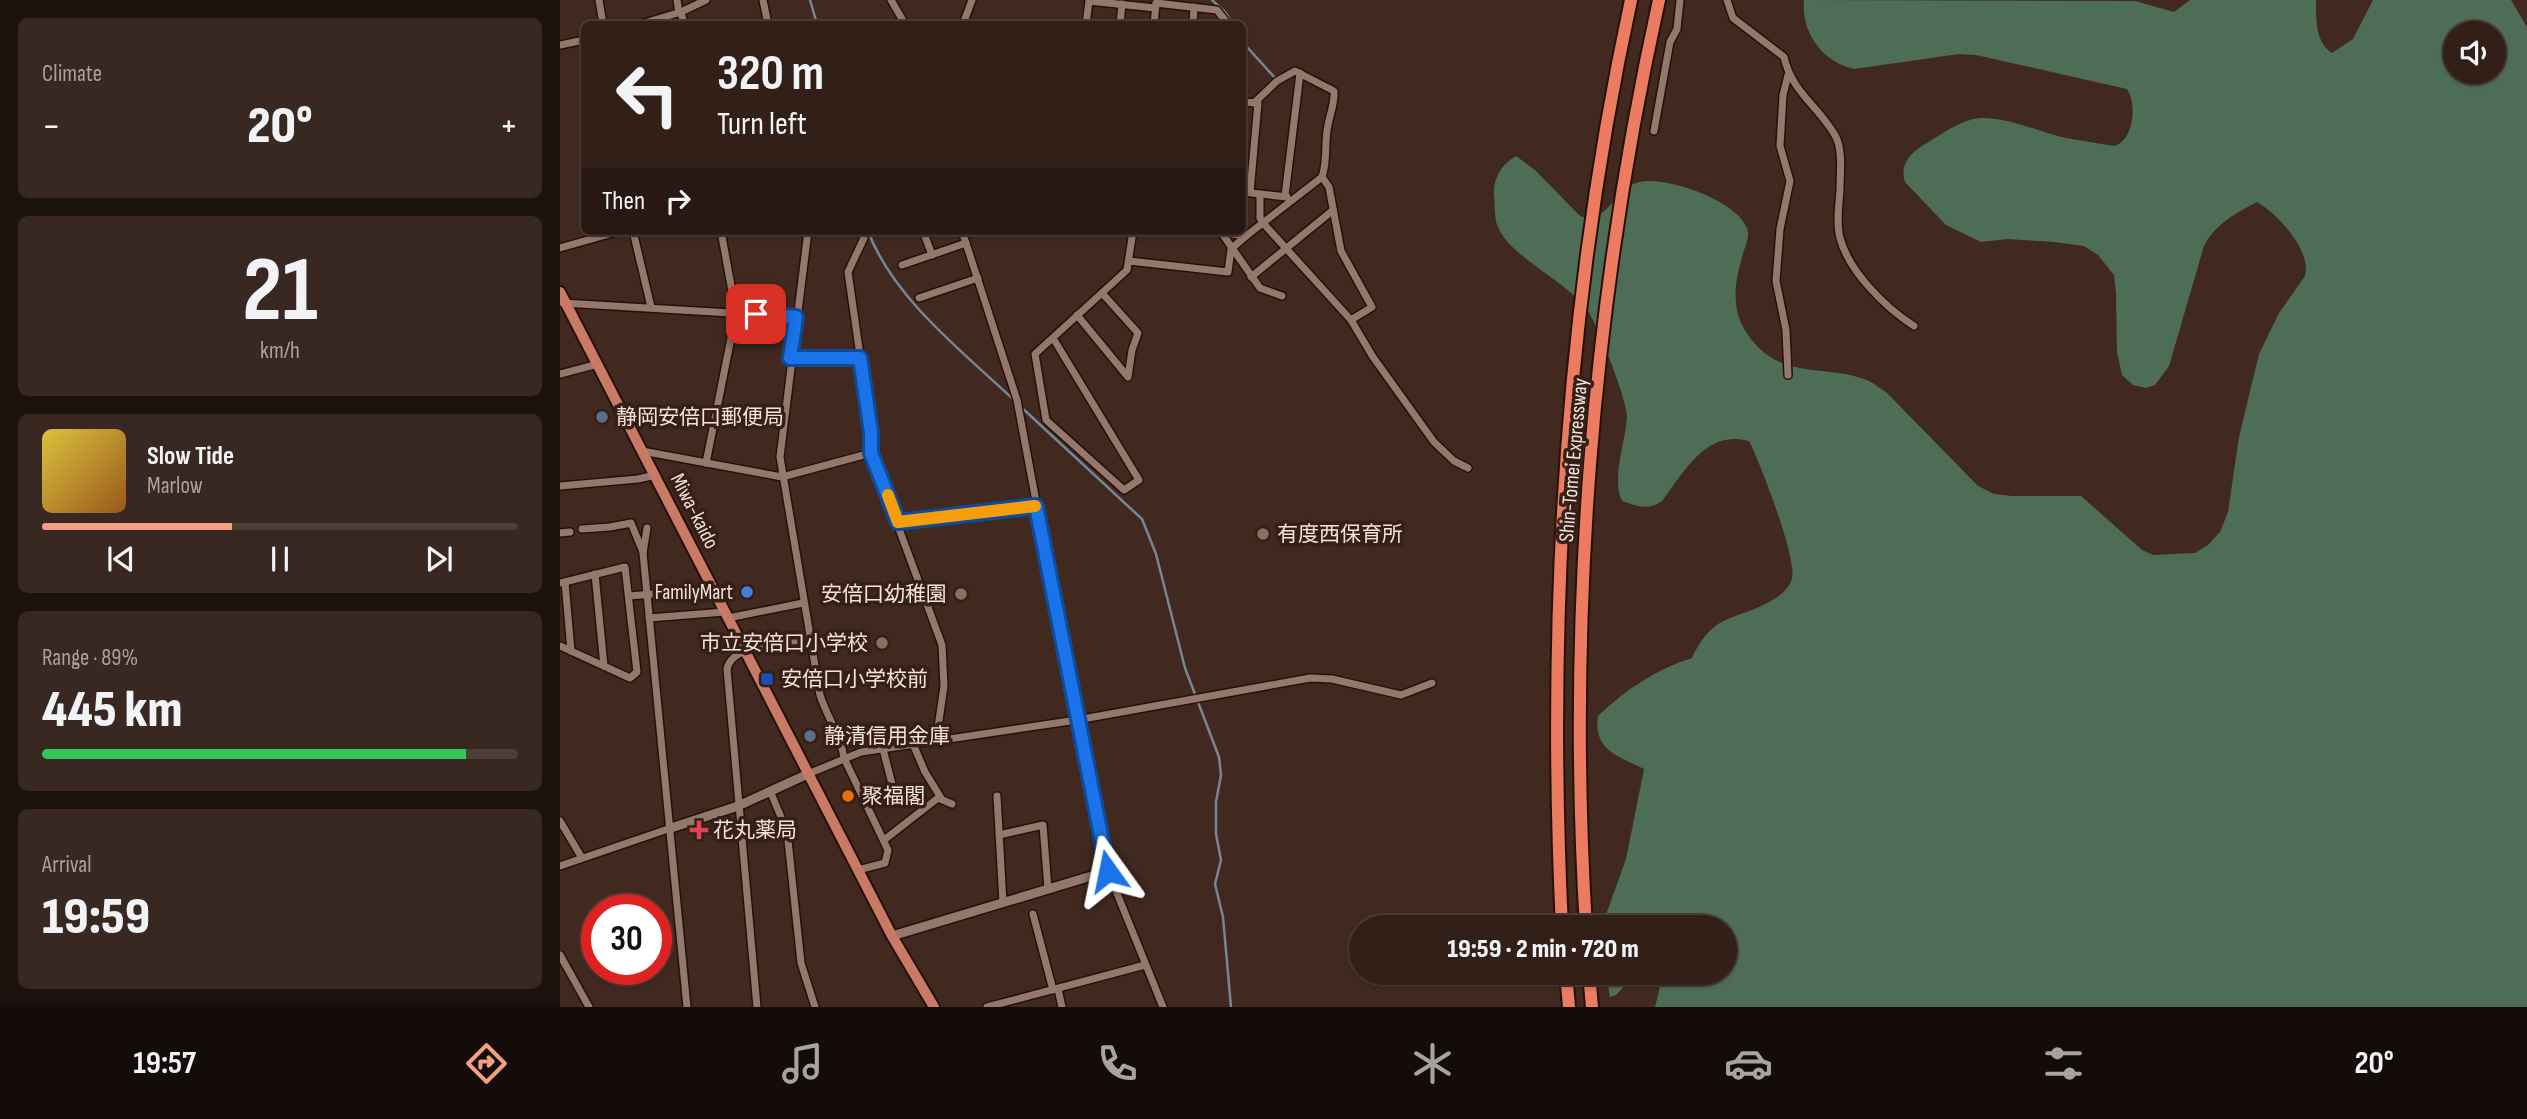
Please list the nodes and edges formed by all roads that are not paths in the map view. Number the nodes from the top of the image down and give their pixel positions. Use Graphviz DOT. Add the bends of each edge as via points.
graph roads {
  1 [pos="599,0"];
  2 [pos="677,0"];
  3 [pos="706,0"];
  4 [pos="763,0"];
  5 [pos="891,0"];
  6 [pos="972,0"];
  7 [pos="1632,0"];
  8 [pos="1659,0"];
  9 [pos="1680,0"];
  10 [pos="1727,0"];
  11 [pos="1106,1"];
  12 [pos="1122,4"];
  13 [pos="1156,4"];
  14 [pos="1194,7"];
  15 [pos="680,13"];
  16 [pos="602,21"];
  17 [pos="652,21"];
  18 [pos="683,21"];
  19 [pos="767,21"];
  20 [pos="903,21"];
  21 [pos="964,21"];
  22 [pos="1086,21"];
  23 [pos="1120,21"];
  24 [pos="1192,21"];
  25 [pos="1226,21"];
  26 [pos="581,41"];
  27 [pos="560,45"];
  28 [pos="1300,73"];
  29 [pos="1788,75"];
  30 [pos="1246,102"];
  31 [pos="1254,103"];
  32 [pos="1654,131"];
  33 [pos="1322,177"];
  34 [pos="1246,192"];
  35 [pos="1260,194"];
  36 [pos="1285,196"];
  37 [pos="1295,197"];
  38 [pos="1332,211"];
  39 [pos="1263,223"];
  40 [pos="606,235"];
  41 [pos="634,235"];
  42 [pos="722,235"];
  43 [pos="807,235"];
  44 [pos="863,235"];
  45 [pos="924,235"];
  46 [pos="963,235"];
  47 [pos="1132,235"];
  48 [pos="1219,235"];
  49 [pos="1238,235"];
  50 [pos="1246,236"];
  51 [pos="966,243"];
  52 [pos="560,248"];
  53 [pos="1287,248"];
  54 [pos="1231,249"];
  55 [pos="932,255"];
  56 [pos="1129,261"];
  57 [pos="902,265"];
  58 [pos="1251,277"];
  59 [pos="978,278"];
  60 [pos="560,292"];
  61 [pos="1102,293"];
  62 [pos="1282,296"];
  63 [pos="919,298"];
  64 [pos="563,303"];
  65 [pos="651,307"];
  66 [pos="736,313"];
  67 [pos="1077,315"];
  68 [pos="796,317"];
  69 [pos="1351,320"];
  70 [pos="1914,326"];
  71 [pos="1053,338"];
  72 [pos="790,358"];
  73 [pos="860,358"];
  74 [pos="598,364"];
  75 [pos="560,374"];
  76 [pos="1788,375"];
  77 [pos="642,451"];
  78 [pos="871,453"];
  79 [pos="706,463"];
  80 [pos="1468,468"];
  81 [pos="656,475"];
  82 [pos="782,477"];
  83 [pos="560,486"];
  84 [pos="1036,506"];
  85 [pos="898,522"];
  86 [pos="647,528"];
  87 [pos="582,529"];
  88 [pos="570,532"];
  89 [pos="560,533"];
  90 [pos="643,553"];
  91 [pos="595,574"];
  92 [pos="563,582"];
  93 [pos="713,589"];
  94 [pos="647,595"];
  95 [pos="629,596"];
  96 [pos="803,603"];
  97 [pos="726,615"];
  98 [pos="649,618"];
  99 [pos="809,639"];
  100 [pos="560,646"];
  101 [pos="745,650"];
  102 [pos="572,651"];
  103 [pos="604,666"];
  104 [pos="1432,683"];
  105 [pos="1077,720"];
  106 [pos="936,741"];
  107 [pos="913,744"];
  108 [pos="883,749"];
  109 [pos="844,758"];
  110 [pos="808,774"];
  111 [pos="893,788"];
  112 [pos="770,791"];
  113 [pos="997,796"];
  114 [pos="941,798"];
  115 [pos="952,804"];
  116 [pos="738,806"];
  117 [pos="560,821"];
  118 [pos="671,828"];
  119 [pos="999,835"];
  120 [pos="884,840"];
  121 [pos="582,858"];
  122 [pos="560,866"];
  123 [pos="858,870"];
  124 [pos="1108,871"];
  125 [pos="1048,889"];
  126 [pos="1003,903"];
  127 [pos="1033,914"];
  128 [pos="1562,915"];
  129 [pos="1586,915"];
  130 [pos="892,936"];
  131 [pos="560,955"];
  132 [pos="1145,965"];
  133 [pos="1567,985"];
  134 [pos="1591,985"];
  135 [pos="1056,990"];
  136 [pos="1026,997"];
  137 [pos="589,1007"];
  138 [pos="687,1007"];
  139 [pos="757,1007"];
  140 [pos="815,1007"];
  141 [pos="934,1007"];
  142 [pos="987,1007"];
  143 [pos="1028,1007"];
  144 [pos="1062,1007"];
  145 [pos="1163,1007"];
  146 [pos="1569,1007"];
  147 [pos="1592,1007"];
  1 -- 16 [label="street"];
  2 -- 15 [label="street"];
  3 -- 15 [label="street"];
  4 -- 19 [label="street"];
  5 -- 20 [label="street"];
  6 -- 21 [label="street"];
  7 -- 128 [label="highway, Shin-Tomei Expressway" via="1590,224 1572,386 1560,547 1556,735"];
  8 -- 129 [label="highway, Shin-Tomei Expressway" via="1629,151 1596,407 1581,627"];
  9 -- 32 [label="street"];
  10 -- 29 [label="street" via="1733,18 1784,57"];
  11 -- 12 [label="street"];
  11 -- 22 [label="street" via="1089,1"];
  12 -- 13 [label="street"];
  12 -- 23 [label="street"];
  13 -- 14 [label="street"];
  14 -- 24 [label="street"];
  14 -- 25 [label="street" via="1217,10"];
  15 -- 17 [label="street"];
  15 -- 18 [label="street"];
  26 -- 27 [label="street"];
  28 -- 31 [label="street" via="1295,71 1277,82"];
  28 -- 33 [label="street" via="1334,91"];
  28 -- 36 [label="street"];
  29 -- 70 [label="street" via="1836,137 1840,240 1877,297"];
  29 -- 76 [label="street" via="1780,146 1790,181 1776,281 1786,330"];
  30 -- 31 [label="street"];
  31 -- 34 [label="street" via="1258,103"];
  33 -- 37 [label="street"];
  33 -- 38 [label="street" via="1329,187"];
  34 -- 35 [label="street"];
  35 -- 36 [label="street"];
  35 -- 39 [label="street"];
  36 -- 37 [label="street"];
  37 -- 39 [label="street"];
  38 -- 53 [label="street"];
  38 -- 69 [label="street" via="1341,251 1372,307"];
  39 -- 50 [label="street"];
  39 -- 53 [label="street"];
  40 -- 52 [label="street"];
  41 -- 65 [label="street"];
  42 -- 66 [label="street"];
  43 -- 68 [label="street"];
  44 -- 73 [label="street" via="848,272"];
  45 -- 55 [label="street"];
  46 -- 51 [label="street"];
  47 -- 56 [label="street"];
  48 -- 54 [label="street"];
  49 -- 50 [label="street"];
  50 -- 54 [label="street"];
  51 -- 55 [label="street"];
  51 -- 59 [label="street"];
  53 -- 58 [label="street"];
  53 -- 69 [label="street"];
  54 -- 56 [label="street" via="1228,272"];
  54 -- 58 [label="street"];
  55 -- 57 [label="street"];
  56 -- 61 [label="street" via="1127,270"];
  58 -- 62 [label="street" via="1260,288"];
  59 -- 63 [label="street"];
  59 -- 84 [label="street" via="1017,400"];
  60 -- 64 [label="main road, Miwa-kaido"];
  61 -- 67 [label="street"];
  61 -- 67 [label="street" via="1138,332 1128,377"];
  64 -- 65 [label="street"];
  64 -- 74 [label="main road, Miwa-kaido"];
  65 -- 66 [label="street"];
  66 -- 68 [label="street"];
  66 -- 79 [label="street"];
  67 -- 71 [label="street"];
  68 -- 72 [label="street"];
  69 -- 80 [label="street" via="1434,442"];
  71 -- 71 [label="street" via="1035,354 1046,420 1124,489 1139,480"];
  72 -- 73 [label="street"];
  72 -- 82 [label="street" via="781,438"];
  73 -- 78 [label="street"];
  74 -- 75 [label="street"];
  74 -- 77 [label="main road, Miwa-kaido"];
  77 -- 79 [label="street"];
  77 -- 81 [label="main road, Miwa-kaido"];
  78 -- 82 [label="street"];
  78 -- 85 [label="street"];
  79 -- 82 [label="street"];
  81 -- 83 [label="street"];
  81 -- 93 [label="main road, Miwa-kaido"];
  82 -- 96 [label="street"];
  84 -- 85 [label="street"];
  84 -- 105 [label="street"];
  85 -- 106 [label="street" via="942,645 944,686"];
  86 -- 90 [label="street"];
  87 -- 90 [label="street" via="631,523"];
  88 -- 89 [label="street"];
  90 -- 94 [label="street"];
  91 -- 92 [label="street"];
  91 -- 95 [label="street" via="625,567"];
  91 -- 103 [label="street"];
  92 -- 102 [label="street"];
  93 -- 94 [label="street"];
  93 -- 97 [label="main road, Miwa-kaido"];
  94 -- 95 [label="street"];
  94 -- 98 [label="street"];
  95 -- 103 [label="street" via="637,672 630,678"];
  96 -- 97 [label="street"];
  96 -- 99 [label="street"];
  97 -- 98 [label="street"];
  97 -- 101 [label="main road, Miwa-kaido"];
  98 -- 118 [label="street"];
  99 -- 101 [label="street"];
  99 -- 109 [label="street" via="820,695 842,742"];
  100 -- 102 [label="street"];
  101 -- 110 [label="main road, Miwa-kaido"];
  101 -- 116 [label="street" via="731,659 727,669"];
  102 -- 103 [label="street"];
  104 -- 105 [label="street" via="1401,695 1311,678"];
  105 -- 106 [label="street"];
  105 -- 124 [label="street"];
  106 -- 107 [label="street"];
  107 -- 108 [label="street"];
  107 -- 114 [label="street"];
  108 -- 109 [label="street"];
  108 -- 111 [label="street"];
  109 -- 110 [label="street"];
  109 -- 120 [label="street"];
  110 -- 112 [label="street"];
  110 -- 123 [label="main road, Miwa-kaido"];
  112 -- 116 [label="street"];
  112 -- 140 [label="street" via="787,831 801,963"];
  113 -- 119 [label="street"];
  114 -- 115 [label="street"];
  114 -- 120 [label="street"];
  116 -- 118 [label="street"];
  116 -- 139 [label="street"];
  117 -- 121 [label="street"];
  118 -- 121 [label="street"];
  118 -- 138 [label="street"];
  119 -- 125 [label="street" via="1043,825"];
  119 -- 126 [label="street"];
  120 -- 123 [label="street" via="887,861"];
  121 -- 122 [label="street"];
  123 -- 130 [label="main road, Miwa-kaido"];
  124 -- 125 [label="street"];
  124 -- 132 [label="street"];
  125 -- 126 [label="street"];
  126 -- 130 [label="street"];
  127 -- 135 [label="street"];
  130 -- 141 [label="main road, Miwa-kaido"];
  131 -- 137 [label="street"];
  132 -- 135 [label="street"];
  132 -- 145 [label="street"];
  133 -- 146 [label="highway"];
  134 -- 147 [label="highway"];
  135 -- 136 [label="street"];
  135 -- 144 [label="street"];
  136 -- 142 [label="street"];
  136 -- 143 [label="street"];
}
